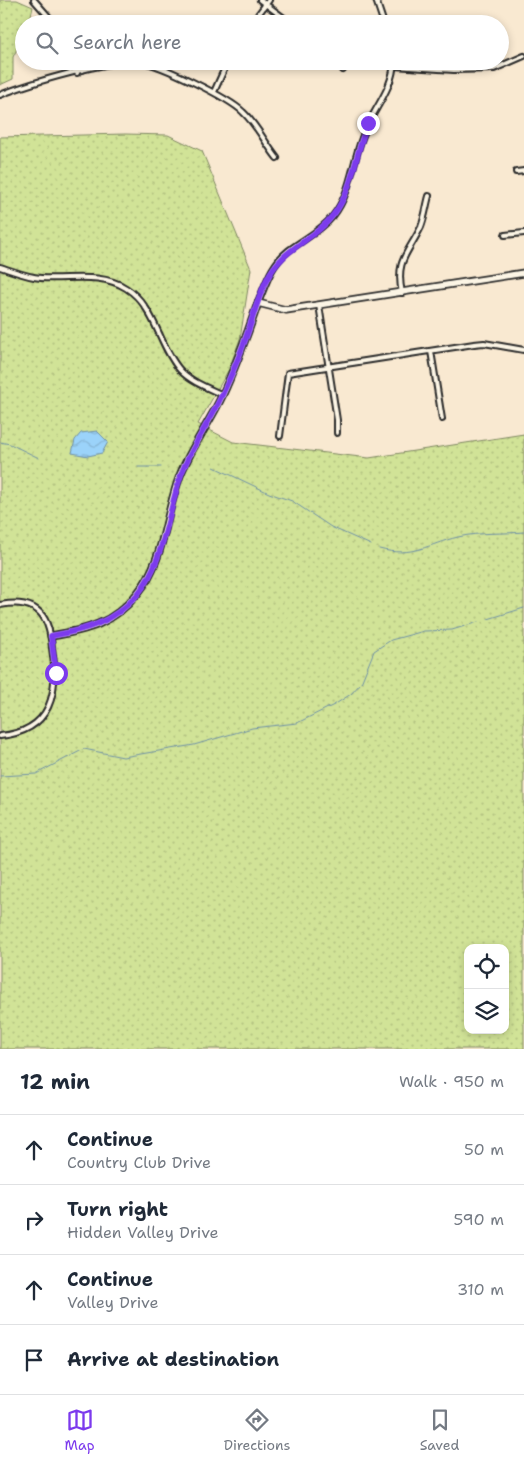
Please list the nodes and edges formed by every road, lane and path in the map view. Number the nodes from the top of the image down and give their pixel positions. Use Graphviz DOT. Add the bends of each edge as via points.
graph roads {
  1 [pos="34,0"];
  2 [pos="260,0"];
  3 [pos="376,0"];
  4 [pos="267,2"];
  5 [pos="47,15"];
  6 [pos="258,15"];
  7 [pos="282,15"];
  8 [pos="381,15"];
  9 [pos="524,56"];
  10 [pos="509,62"];
  11 [pos="76,70"];
  12 [pos="90,70"];
  13 [pos="161,70"];
  14 [pos="224,70"];
  15 [pos="393,70"];
  16 [pos="77,73"];
  17 [pos="214,92"];
  18 [pos="0,95"];
  19 [pos="277,158"];
  20 [pos="524,170"];
  21 [pos="516,172"];
  22 [pos="429,196"];
  23 [pos="524,233"];
  24 [pos="504,235"];
  25 [pos="0,268"];
  26 [pos="524,274"];
  27 [pos="402,293"];
  28 [pos="258,304"];
  29 [pos="319,306"];
  30 [pos="524,350"];
  31 [pos="431,351"];
  32 [pos="329,367"];
  33 [pos="222,394"];
  34 [pos="442,418"];
  35 [pos="337,433"];
  36 [pos="280,436"];
  37 [pos="0,605"];
  38 [pos="51,636"];
  39 [pos="0,736"];
  1 -- 5 [label="street"];
  2 -- 4 [label="street"];
  3 -- 8 [label="street"];
  4 -- 6 [label="street"];
  4 -- 7 [label="street"];
  9 -- 10 [label="street"];
  11 -- 16 [label="street"];
  12 -- 16 [label="street"];
  13 -- 17 [label="street"];
  14 -- 17 [label="street"];
  15 -- 28 [label="street" via="389,87 362,137 346,196 325,225 281,258 268,277"];
  16 -- 18 [label="street"];
  17 -- 19 [label="street" via="244,112"];
  20 -- 21 [label="street"];
  22 -- 27 [label="street" via="424,219 401,261"];
  23 -- 24 [label="street"];
  25 -- 33 [label="street" via="40,278 104,279 127,288 148,310 172,360 181,371"];
  26 -- 27 [label="street"];
  27 -- 29 [label="street"];
  28 -- 29 [label="street" via="286,310"];
  28 -- 33 [label="street"];
  29 -- 32 [label="street"];
  30 -- 31 [label="street" via="484,343"];
  31 -- 32 [label="street"];
  31 -- 34 [label="street"];
  32 -- 35 [label="street"];
  32 -- 36 [label="street" via="288,373"];
  33 -- 38 [label="street" via="181,474 153,568 145,584 124,609 106,621 84,630"];
  37 -- 38 [label="street" via="14,603 38,610"];
  38 -- 39 [label="street" via="56,673 50,704 44,716 27,730"];
}
